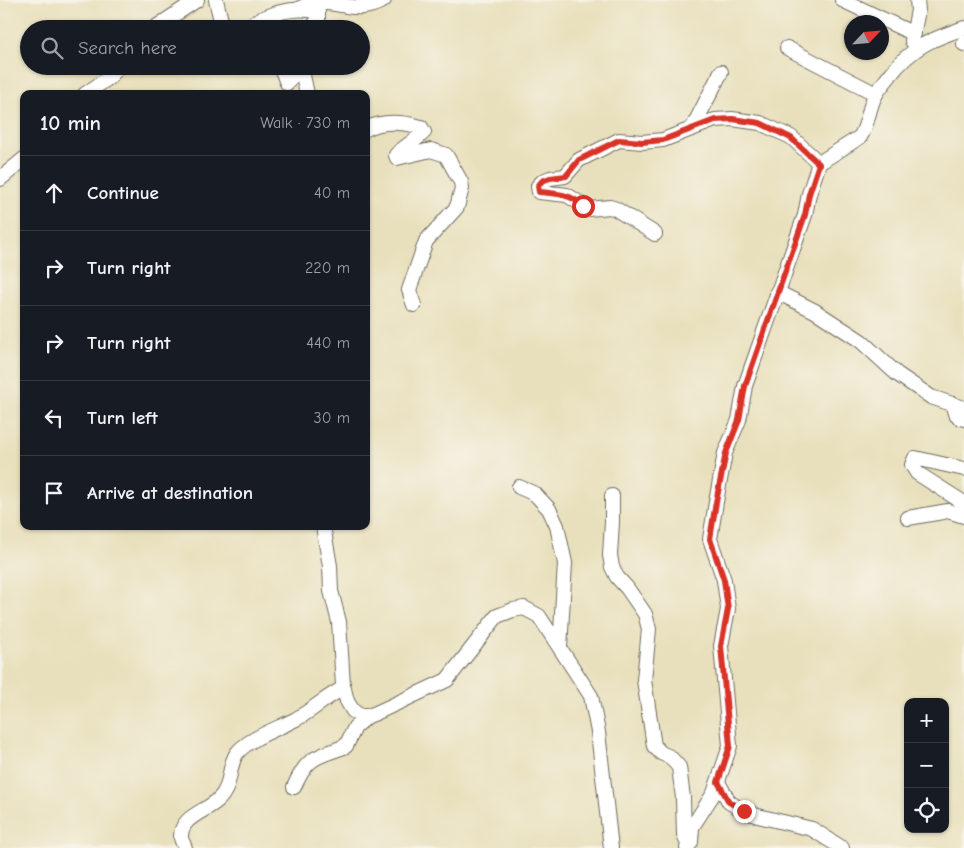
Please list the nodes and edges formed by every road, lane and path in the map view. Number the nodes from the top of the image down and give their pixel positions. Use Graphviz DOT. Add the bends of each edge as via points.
graph roads {
  1 [pos="197,0"];
  2 [pos="216,0"];
  3 [pos="384,0"];
  4 [pos="842,0"];
  5 [pos="917,0"];
  6 [pos="300,8"];
  7 [pos="167,20"];
  8 [pos="221,20"];
  9 [pos="259,20"];
  10 [pos="318,20"];
  11 [pos="964,28"];
  12 [pos="914,34"];
  13 [pos="787,48"];
  14 [pos="910,52"];
  15 [pos="721,72"];
  16 [pos="111,75"];
  17 [pos="284,75"];
  18 [pos="292,75"];
  19 [pos="303,75"];
  20 [pos="91,90"];
  21 [pos="305,90"];
  22 [pos="876,94"];
  23 [pos="370,127"];
  24 [pos="693,127"];
  25 [pos="20,162"];
  26 [pos="819,164"];
  27 [pos="0,179"];
  28 [pos="655,234"];
  29 [pos="777,292"];
  30 [pos="414,305"];
  31 [pos="959,406"];
  32 [pos="964,419"];
  33 [pos="964,468"];
  34 [pos="519,488"];
  35 [pos="612,496"];
  36 [pos="964,503"];
  37 [pos="964,516"];
  38 [pos="908,518"];
  39 [pos="325,530"];
  40 [pos="560,648"];
  41 [pos="344,688"];
  42 [pos="368,716"];
  43 [pos="718,782"];
  44 [pos="294,788"];
  45 [pos="185,848"];
  46 [pos="611,848"];
  47 [pos="687,848"];
  48 [pos="842,848"];
  1 -- 7 [label="street"];
  2 -- 8 [label="street"];
  3 -- 6 [label="street" via="361,8 315,2"];
  4 -- 12 [label="street"];
  5 -- 12 [label="street"];
  6 -- 9 [label="street"];
  6 -- 10 [label="street" via="318,12"];
  11 -- 14 [label="street"];
  12 -- 14 [label="street"];
  13 -- 22 [label="street"];
  14 -- 22 [label="street"];
  15 -- 24 [label="street"];
  16 -- 20 [label="street"];
  17 -- 18 [label="street" via="287,83"];
  19 -- 21 [label="street"];
  22 -- 26 [label="street" via="865,131"];
  23 -- 30 [label="street" via="394,122 421,127 424,132 399,152 397,158 431,150 446,155 461,182 457,207 426,240 409,290"];
  24 -- 26 [label="street" via="715,120 760,123 791,138"];
  24 -- 28 [label="street" via="663,140 619,140 579,160 566,176 550,178 538,186 539,192 567,195 590,209 616,209"];
  25 -- 27 [label="street"];
  26 -- 29 [label="street" via="805,215"];
  29 -- 31 [label="street" via="860,341 897,374 931,397"];
  29 -- 43 [label="street" via="726,453 710,539 724,580 728,609 721,646 730,746"];
  31 -- 32 [label="street" via="954,412"];
  33 -- 36 [label="street" via="915,458 912,465 917,473"];
  34 -- 40 [label="street" via="536,494 549,509 557,526 565,564"];
  35 -- 47 [label="street" via="612,567 645,614 649,629 644,680 654,746 679,767"];
  37 -- 38 [label="street" via="948,511"];
  39 -- 41 [label="street" via="331,591 339,622"];
  40 -- 42 [label="street" via="540,616 524,608 513,610 497,616 447,680"];
  40 -- 46 [label="street" via="591,696"];
  41 -- 42 [label="street" via="353,712"];
  41 -- 45 [label="street" via="297,719 255,739 238,753 231,767 227,790 218,800 192,816 184,826 181,837"];
  42 -- 44 [label="street" via="355,727 346,746 318,755 306,765"];
  43 -- 47 [label="street" via="692,827 691,842"];
  43 -- 48 [label="street" via="729,802 744,811 812,829"];
}
